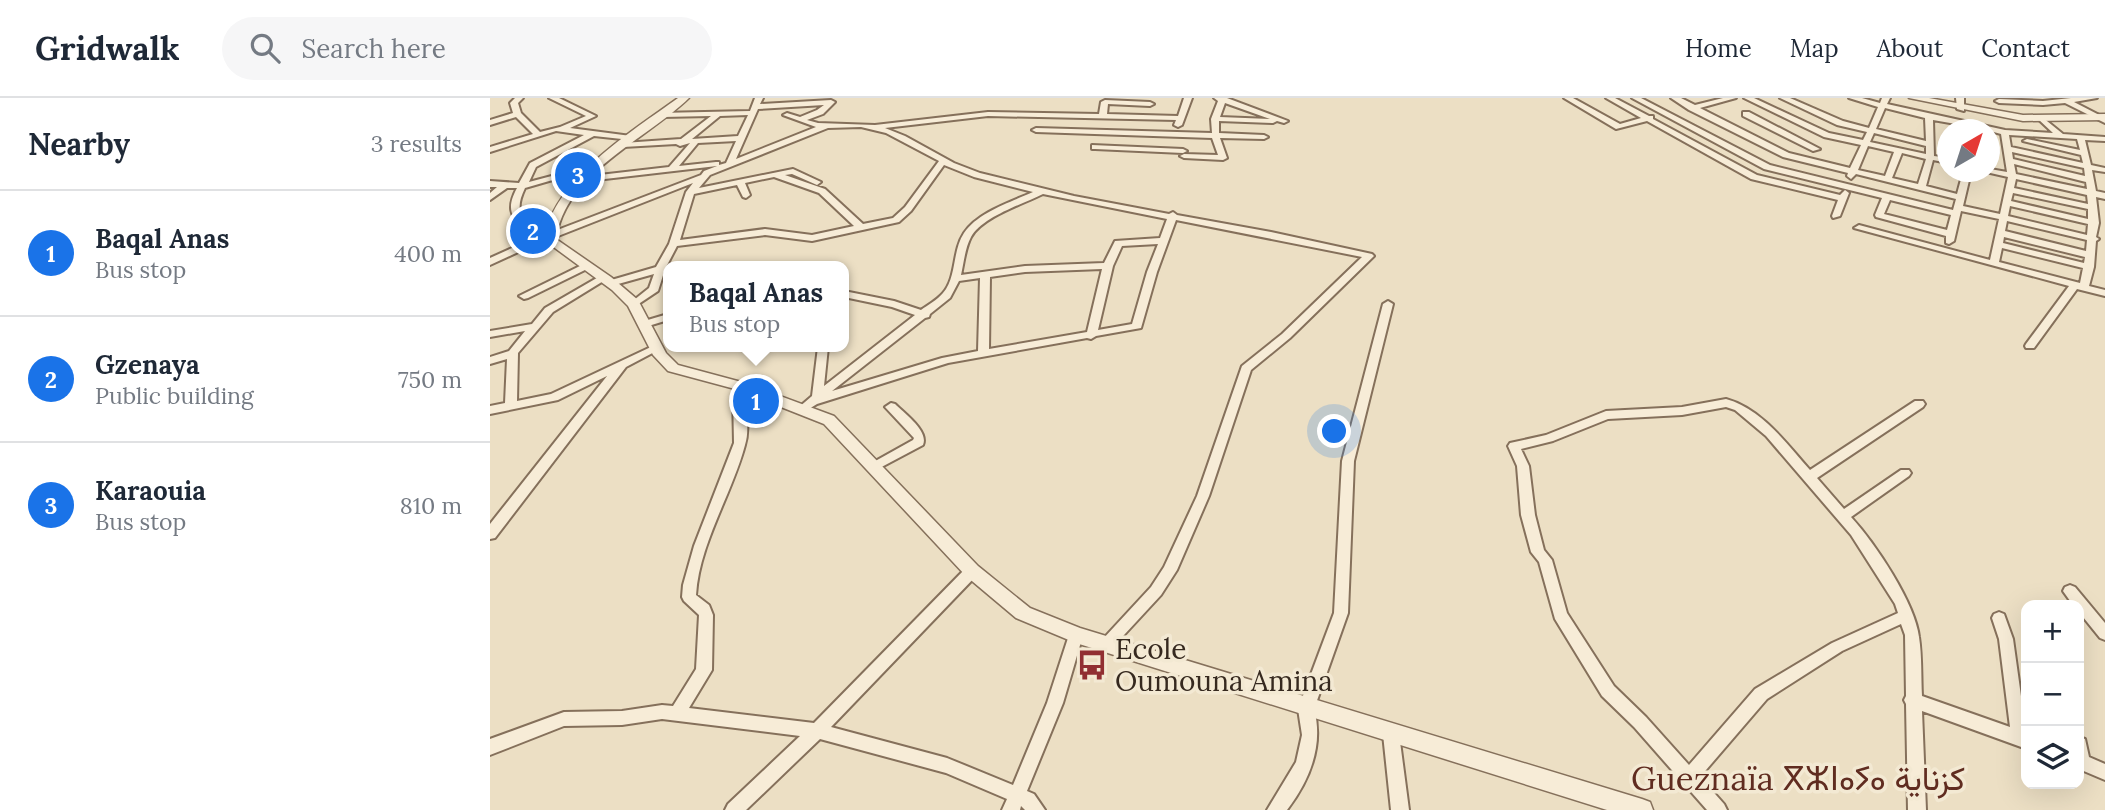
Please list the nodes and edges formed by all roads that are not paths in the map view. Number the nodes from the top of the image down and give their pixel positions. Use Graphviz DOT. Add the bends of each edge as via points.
graph roads {
  1 [pos="519,98"];
  2 [pos="553,98"];
  3 [pos="759,98"];
  4 [pos="1188,98"];
  5 [pos="1221,98"];
  6 [pos="1568,98"];
  7 [pos="1611,98"];
  8 [pos="1636,98"];
  9 [pos="1675,98"];
  10 [pos="1732,98"];
  11 [pos="1748,98"];
  12 [pos="1784,98"];
  13 [pos="1809,98"];
  14 [pos="1853,98"];
  15 [pos="1914,98"];
  16 [pos="2094,98"];
  17 [pos="680,99"];
  18 [pos="1999,100"];
  19 [pos="2062,100"];
  20 [pos="1130,101"];
  21 [pos="1152,101"];
  22 [pos="1794,102"];
  23 [pos="1884,102"];
  24 [pos="1963,105"];
  25 [pos="1692,107"];
  26 [pos="1769,108"];
  27 [pos="753,110"];
  28 [pos="517,114"];
  29 [pos="1056,114"];
  30 [pos="1103,114"];
  31 [pos="1667,114"];
  32 [pos="1746,114"];
  33 [pos="662,115"];
  34 [pos="717,115"];
  35 [pos="787,115"];
  36 [pos="2002,115"];
  37 [pos="1143,117"];
  38 [pos="1929,117"];
  39 [pos="1179,118"];
  40 [pos="2103,118"];
  41 [pos="1215,119"];
  42 [pos="1648,119"];
  43 [pos="1937,119"];
  44 [pos="2042,119"];
  45 [pos="801,120"];
  46 [pos="1719,121"];
  47 [pos="490,123"];
  48 [pos="832,123"];
  49 [pos="870,126"];
  50 [pos="562,129"];
  51 [pos="1036,130"];
  52 [pos="1870,131"];
  53 [pos="537,133"];
  54 [pos="1058,133"];
  55 [pos="2000,133"];
  56 [pos="593,134"];
  57 [pos="1178,134"];
  58 [pos="2007,134"];
  59 [pos="1213,135"];
  60 [pos="1827,135"];
  61 [pos="1248,136"];
  62 [pos="1264,137"];
  63 [pos="2062,137"];
  64 [pos="741,138"];
  65 [pos="2081,139"];
  66 [pos="2105,139"];
  67 [pos="627,142"];
  68 [pos="695,142"];
  69 [pos="1867,143"];
  70 [pos="680,144"];
  71 [pos="1928,144"];
  72 [pos="1095,147"];
  73 [pos="1252,148"];
  74 [pos="1816,149"];
  75 [pos="2010,149"];
  76 [pos="490,150"];
  77 [pos="1899,150"];
  78 [pos="2085,153"];
  79 [pos="1184,155"];
  80 [pos="1930,158"];
  81 [pos="1937,159"];
  82 [pos="943,161"];
  83 [pos="2011,161"];
  84 [pos="1813,162"];
  85 [pos="730,163"];
  86 [pos="597,166"];
  87 [pos="2089,166"];
  88 [pos="671,170"];
  89 [pos="2105,170"];
  90 [pos="1852,171"];
  91 [pos="2000,173"];
  92 [pos="2012,176"];
  93 [pos="702,177"];
  94 [pos="1888,178"];
  95 [pos="582,180"];
  96 [pos="2090,180"];
  97 [pos="740,182"];
  98 [pos="1964,182"];
  99 [pos="490,184"];
  100 [pos="505,186"];
  101 [pos="523,186"];
  102 [pos="1848,187"];
  103 [pos="1922,187"];
  104 [pos="1044,190"];
  105 [pos="2009,190"];
  106 [pos="690,192"];
  107 [pos="2092,194"];
  108 [pos="747,195"];
  109 [pos="1887,196"];
  110 [pos="2105,196"];
  111 [pos="490,197"];
  112 [pos="1842,198"];
  113 [pos="1913,202"];
  114 [pos="2007,203"];
  115 [pos="1958,206"];
  116 [pos="2094,208"];
  117 [pos="1173,215"];
  118 [pos="1836,216"];
  119 [pos="2004,218"];
  120 [pos="1904,221"];
  121 [pos="2094,223"];
  122 [pos="860,227"];
  123 [pos="525,228"];
  124 [pos="1859,228"];
  125 [pos="1950,233"];
  126 [pos="2001,233"];
  127 [pos="550,234"];
  128 [pos="2094,237"];
  129 [pos="2105,237"];
  130 [pos="1163,241"];
  131 [pos="674,244"];
  132 [pos="1997,244"];
  133 [pos="524,246"];
  134 [pos="1947,251"];
  135 [pos="2090,255"];
  136 [pos="664,261"];
  137 [pos="490,262"];
  138 [pos="1994,263"];
  139 [pos="663,264"];
  140 [pos="1108,266"];
  141 [pos="584,267"];
  142 [pos="2089,267"];
  143 [pos="660,269"];
  144 [pos="985,274"];
  145 [pos="958,278"];
  146 [pos="607,281"];
  147 [pos="2079,286"];
  148 [pos="2105,293"];
  149 [pos="849,295"];
  150 [pos="524,296"];
  151 [pos="634,304"];
  152 [pos="1388,304"];
  153 [pos="925,315"];
  154 [pos="663,319"];
  155 [pos="645,324"];
  156 [pos="533,327"];
  157 [pos="490,334"];
  158 [pos="1091,336"];
  159 [pos="2030,346"];
  160 [pos="657,348"];
  161 [pos="821,352"];
  162 [pos="513,353"];
  163 [pos="984,354"];
  164 [pos="490,361"];
  165 [pos="621,366"];
  166 [pos="740,386"];
  167 [pos="810,404"];
  168 [pos="1919,404"];
  169 [pos="511,407"];
  170 [pos="891,407"];
  171 [pos="490,410"];
  172 [pos="874,467"];
  173 [pos="1905,473"];
  174 [pos="1809,477"];
  175 [pos="1843,516"];
  176 [pos="490,534"];
  177 [pos="972,571"];
  178 [pos="2070,591"];
  179 [pos="1907,615"];
  180 [pos="1999,618"];
  181 [pos="2105,634"];
  182 [pos="1076,635"];
  183 [pos="1107,644"];
  184 [pos="1912,700"];
  185 [pos="1307,709"];
  186 [pos="677,713"];
  187 [pos="2021,727"];
  188 [pos="817,731"];
  189 [pos="1391,734"];
  190 [pos="2021,738"];
  191 [pos="490,747"];
  192 [pos="2084,764"];
  193 [pos="2105,772"];
  194 [pos="1689,776"];
  195 [pos="1014,802"];
  196 [pos="734,810"];
  197 [pos="1036,810"];
  198 [pos="1276,810"];
  199 [pos="1400,810"];
  200 [pos="1642,810"];
  201 [pos="1718,810"];
  202 [pos="1917,810"];
  1 -- 28 [label="street" via="514,103"];
  2 -- 50 [label="street" via="592,116"];
  3 -- 27 [label="street"];
  4 -- 39 [label="street"];
  5 -- 41 [label="street"];
  5 -- 41 [label="street" via="1284,121"];
  6 -- 42 [label="street" via="1619,127"];
  7 -- 42 [label="street"];
  8 -- 31 [label="street"];
  9 -- 25 [label="street"];
  10 -- 25 [label="street"];
  11 -- 26 [label="street"];
  12 -- 22 [label="street"];
  13 -- 22 [label="street"];
  14 -- 23 [label="street"];
  15 -- 24 [label="street"];
  16 -- 19 [label="street"];
  17 -- 33 [label="street"];
  18 -- 19 [label="street"];
  18 -- 36 [label="street"];
  19 -- 40 [label="street"];
  20 -- 21 [label="street"];
  20 -- 30 [label="street" via="1105,102"];
  21 -- 37 [label="street"];
  22 -- 52 [label="street"];
  23 -- 38 [label="street"];
  23 -- 52 [label="street"];
  24 -- 36 [label="street"];
  25 -- 31 [label="street"];
  25 -- 46 [label="street"];
  26 -- 32 [label="street"];
  26 -- 60 [label="street"];
  27 -- 34 [label="street"];
  27 -- 45 [label="street" via="831,102"];
  27 -- 64 [label="street"];
  28 -- 47 [label="street"];
  28 -- 53 [label="street"];
  29 -- 30 [label="street"];
  29 -- 49 [label="street" via="978,114"];
  29 -- 54 [label="street"];
  30 -- 37 [label="street"];
  31 -- 42 [label="street"];
  31 -- 102 [label="street" via="1767,167"];
  32 -- 46 [label="street"];
  32 -- 74 [label="street"];
  33 -- 34 [label="street"];
  33 -- 67 [label="street"];
  34 -- 70 [label="street"];
  35 -- 45 [label="street"];
  36 -- 44 [label="street"];
  37 -- 39 [label="street"];
  38 -- 43 [label="street"];
  38 -- 71 [label="street"];
  39 -- 57 [label="street"];
  40 -- 44 [label="street"];
  41 -- 59 [label="street"];
  42 -- 112 [label="street" via="1754,177"];
  44 -- 63 [label="street"];
  45 -- 48 [label="street"];
  46 -- 84 [label="street" via="1786,155"];
  48 -- 49 [label="street"];
  48 -- 85 [label="street"];
  49 -- 82 [label="street"];
  50 -- 53 [label="street"];
  50 -- 56 [label="street"];
  51 -- 54 [label="street"];
  52 -- 69 [label="street"];
  52 -- 71 [label="street"];
  53 -- 76 [label="street"];
  54 -- 57 [label="street"];
  55 -- 58 [label="street"];
  56 -- 67 [label="street"];
  56 -- 101 [label="street" via="539,161"];
  57 -- 59 [label="street"];
  57 -- 79 [label="street"];
  58 -- 63 [label="street"];
  58 -- 75 [label="street"];
  58 -- 78 [label="street"];
  59 -- 61 [label="street"];
  59 -- 79 [label="street" via="1223,158"];
  60 -- 69 [label="street"];
  60 -- 74 [label="street"];
  61 -- 62 [label="street"];
  61 -- 73 [label="street"];
  63 -- 65 [label="street"];
  64 -- 68 [label="street"];
  64 -- 85 [label="street"];
  65 -- 66 [label="street"];
  65 -- 78 [label="street"];
  67 -- 70 [label="street"];
  67 -- 86 [label="street"];
  68 -- 70 [label="street"];
  68 -- 88 [label="street"];
  69 -- 77 [label="street"];
  69 -- 90 [label="street"];
  71 -- 80 [label="street"];
  72 -- 79 [label="street"];
  74 -- 84 [label="street"];
  75 -- 83 [label="street"];
  75 -- 87 [label="street"];
  77 -- 80 [label="street"];
  77 -- 94 [label="street"];
  78 -- 87 [label="street"];
  80 -- 81 [label="street"];
  80 -- 103 [label="street"];
  82 -- 104 [label="street" via="974,175"];
  82 -- 122 [label="street" via="901,217"];
  83 -- 92 [label="street"];
  83 -- 96 [label="street"];
  84 -- 90 [label="street"];
  85 -- 88 [label="street"];
  85 -- 93 [label="street"];
  86 -- 95 [label="street"];
  86 -- 101 [label="street"];
  87 -- 89 [label="street"];
  87 -- 96 [label="street"];
  88 -- 95 [label="street"];
  90 -- 94 [label="street"];
  90 -- 102 [label="street"];
  91 -- 92 [label="street"];
  92 -- 105 [label="street"];
  92 -- 107 [label="street"];
  93 -- 106 [label="street"];
  93 -- 127 [label="street"];
  94 -- 103 [label="street"];
  95 -- 127 [label="street"];
  96 -- 107 [label="street"];
  97 -- 106 [label="street"];
  97 -- 108 [label="street"];
  97 -- 122 [label="street" via="775,174 814,188"];
  98 -- 115 [label="street"];
  99 -- 100 [label="street"];
  100 -- 101 [label="street"];
  100 -- 111 [label="street"];
  101 -- 123 [label="street" via="516,193 514,207"];
  102 -- 109 [label="street"];
  102 -- 112 [label="street"];
  103 -- 115 [label="street"];
  104 -- 117 [label="street"];
  104 -- 145 [label="street" via="975,226 964,239"];
  105 -- 114 [label="street"];
  105 -- 116 [label="street"];
  106 -- 131 [label="street"];
  107 -- 110 [label="street"];
  107 -- 116 [label="street"];
  109 -- 113 [label="street"];
  109 -- 120 [label="street" via="1879,215"];
  112 -- 118 [label="street"];
  113 -- 115 [label="street"];
  113 -- 120 [label="street"];
  114 -- 119 [label="street"];
  114 -- 121 [label="street"];
  115 -- 119 [label="street"];
  115 -- 125 [label="street"];
  116 -- 121 [label="street"];
  117 -- 130 [label="street"];
  117 -- 183 [label="street" via="1369,256 1246,368 1203,496 1170,570"];
  119 -- 126 [label="street"];
  119 -- 128 [label="street"];
  120 -- 125 [label="street"];
  121 -- 128 [label="street"];
  122 -- 131 [label="street" via="812,238 765,232"];
  123 -- 127 [label="street"];
  123 -- 133 [label="street"];
  124 -- 134 [label="street"];
  125 -- 134 [label="street"];
  126 -- 132 [label="street"];
  126 -- 135 [label="street"];
  127 -- 133 [label="street"];
  127 -- 141 [label="street"];
  128 -- 129 [label="street"];
  128 -- 135 [label="street"];
  130 -- 140 [label="street" via="1118,243"];
  130 -- 158 [label="street" via="1137,326"];
  131 -- 136 [label="street"];
  132 -- 138 [label="street"];
  132 -- 142 [label="street"];
  133 -- 137 [label="street"];
  134 -- 138 [label="street"];
  135 -- 142 [label="street"];
  138 -- 147 [label="street"];
  139 -- 143 [label="street"];
  140 -- 144 [label="street"];
  140 -- 158 [label="street"];
  141 -- 146 [label="street"];
  141 -- 150 [label="street"];
  142 -- 147 [label="street"];
  143 -- 146 [label="street"];
  143 -- 151 [label="street" via="654,289"];
  144 -- 145 [label="street"];
  144 -- 163 [label="street"];
  145 -- 153 [label="street"];
  146 -- 151 [label="street"];
  146 -- 156 [label="street" via="549,310"];
  147 -- 148 [label="street"];
  147 -- 159 [label="street"];
  149 -- 153 [label="street"];
  151 -- 155 [label="street"];
  152 -- 185 [label="street" via="1348,461 1341,613"];
  153 -- 167 [label="street"];
  154 -- 155 [label="street"];
  155 -- 160 [label="street"];
  156 -- 157 [label="street"];
  156 -- 162 [label="street"];
  158 -- 163 [label="street"];
  160 -- 165 [label="street"];
  160 -- 166 [label="street" via="673,368"];
  161 -- 167 [label="street"];
  162 -- 164 [label="street"];
  162 -- 169 [label="street"];
  163 -- 167 [label="street" via="928,365"];
  165 -- 169 [label="street" via="554,397"];
  165 -- 176 [label="street"];
  166 -- 167 [label="street"];
  166 -- 186 [label="street" via="740,443 688,588 689,597 706,615 704,670"];
  167 -- 172 [label="street" via="840,428"];
  168 -- 174 [label="street"];
  169 -- 171 [label="street"];
  170 -- 172 [label="street" via="920,437 919,442"];
  172 -- 177 [label="street"];
  173 -- 175 [label="street"];
  174 -- 175 [label="street"];
  174 -- 194 [label="street" via="1770,433 1739,407 1726,403 1682,411 1606,415 1549,438 1514,446 1523,466 1538,552 1545,560 1560,615 1608,691"];
  175 -- 179 [label="street"];
  177 -- 182 [label="street" via="1023,612"];
  177 -- 188 [label="street"];
  178 -- 181 [label="street"];
  179 -- 184 [label="street" via="1912,635"];
  179 -- 194 [label="street" via="1837,648 1761,694"];
  180 -- 187 [label="street"];
  182 -- 183 [label="street"];
  182 -- 195 [label="street" via="1055,704"];
  183 -- 185 [label="street"];
  184 -- 190 [label="street"];
  184 -- 202 [label="street"];
  185 -- 189 [label="street"];
  185 -- 198 [label="street" via="1312,739 1298,777"];
  186 -- 188 [label="street"];
  186 -- 191 [label="street" via="564,719"];
  188 -- 195 [label="street" via="947,765"];
  188 -- 196 [label="street"];
  189 -- 199 [label="street"];
  189 -- 200 [label="street"];
  192 -- 193 [label="street"];
  194 -- 201 [label="street"];
  195 -- 197 [label="street" via="1028,800"];
}
